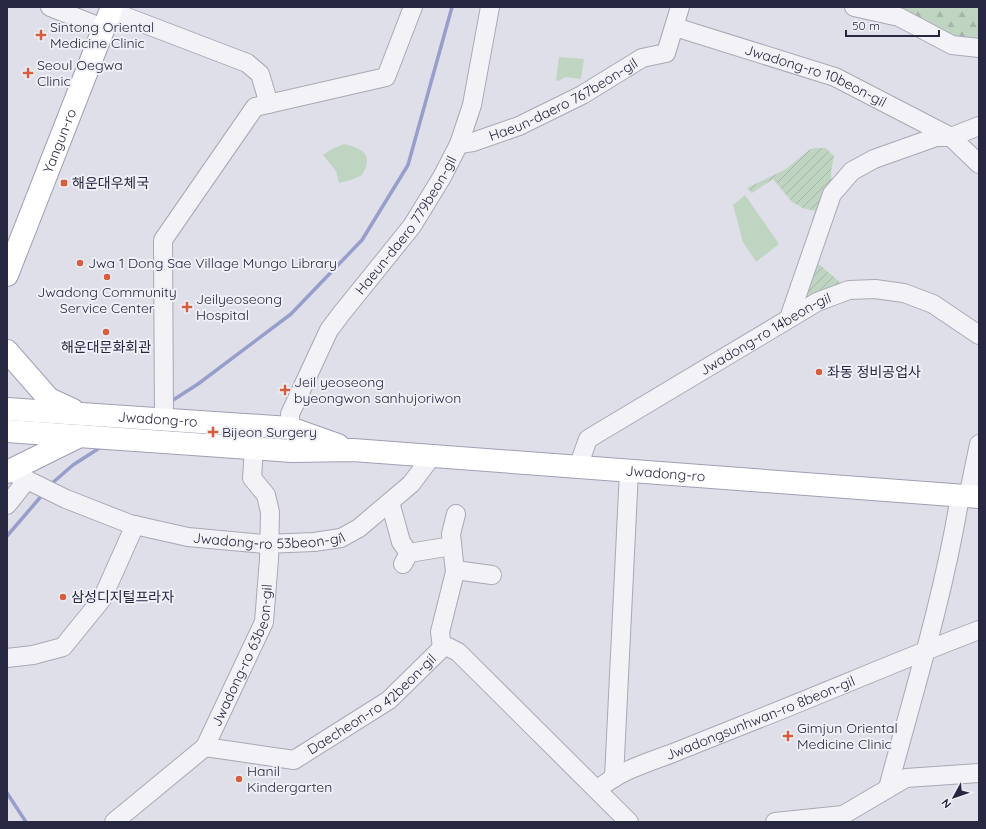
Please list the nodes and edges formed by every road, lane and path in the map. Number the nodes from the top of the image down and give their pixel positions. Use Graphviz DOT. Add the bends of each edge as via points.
graph roads {
  1 [pos="50,7"];
  2 [pos="412,7"];
  3 [pos="490,7"];
  4 [pos="680,7"];
  5 [pos="854,7"];
  6 [pos="109,15"];
  7 [pos="675,27"];
  8 [pos="979,48"];
  9 [pos="269,104"];
  10 [pos="979,126"];
  11 [pos="951,137"];
  12 [pos="459,144"];
  13 [pos="979,164"];
  14 [pos="7,275"];
  15 [pos="788,318"];
  16 [pos="979,335"];
  17 [pos="7,351"];
  18 [pos="7,409"];
  19 [pos="173,420"];
  20 [pos="81,425"];
  21 [pos="290,428"];
  22 [pos="7,431"];
  23 [pos="979,444"];
  24 [pos="254,448"];
  25 [pos="353,450"];
  26 [pos="432,456"];
  27 [pos="578,467"];
  28 [pos="629,471"];
  29 [pos="12,473"];
  30 [pos="969,497"];
  31 [pos="390,502"];
  32 [pos="7,505"];
  33 [pos="456,514"];
  34 [pos="135,525"];
  35 [pos="268,544"];
  36 [pos="452,546"];
  37 [pos="454,570"];
  38 [pos="492,575"];
  39 [pos="979,630"];
  40 [pos="442,648"];
  41 [pos="925,650"];
  42 [pos="7,658"];
  43 [pos="205,747"];
  44 [pos="979,773"];
  45 [pos="614,778"];
  46 [pos="888,788"];
  47 [pos="597,790"];
  48 [pos="114,822"];
  49 [pos="628,822"];
  50 [pos="775,822"];
  1 -- 6 [label="street"];
  2 -- 9 [label="street" via="386,77"];
  3 -- 12 [label="street, Haeun-daero 779beon-gil" via="472,106"];
  4 -- 7 [label="street"];
  5 -- 8 [label="street" via="899,17 952,45"];
  6 -- 9 [label="street" via="247,63 260,74"];
  6 -- 14 [label="main road, Yangun-ro"];
  7 -- 11 [label="street, Jwadong-ro 10beon-gil" via="835,77"];
  7 -- 12 [label="street, Haeun-daero 767beon-gil" via="666,53 642,58 582,95 519,126"];
  9 -- 19 [label="street" via="255,107 163,240 164,381"];
  10 -- 11 [label="street"];
  11 -- 13 [label="street, Jwadong-ro 10beon-gil"];
  11 -- 15 [label="street" via="936,137 852,171 832,194"];
  12 -- 21 [label="street, Haeun-daero 779beon-gil" via="412,226 330,330 290,414"];
  15 -- 16 [label="street, Jwadong-ro 14beon-gil" via="817,302 849,290 875,289 904,293 933,304"];
  15 -- 27 [label="street, Jwadong-ro 14beon-gil" via="588,439"];
  17 -- 20 [label="main road" via="49,399"];
  18 -- 20 [label="main road, Jwadong-ro"];
  19 -- 20 [label="main road, Jwadong-ro"];
  19 -- 21 [label="main road, Jwadong-ro"];
  20 -- 22 [label="main road, Jwadong-ro"];
  20 -- 24 [label="main road, Jwadong-ro" via="161,442"];
  20 -- 29 [label="main road"];
  21 -- 25 [label="main road, Jwadong-ro"];
  23 -- 30 [label="street"];
  24 -- 25 [label="main road, Jwadong-ro" via="292,451"];
  24 -- 35 [label="street, Jwadong-ro 63beon-gil" via="252,478 266,495 269,506"];
  25 -- 26 [label="main road, Jwadong-ro"];
  26 -- 27 [label="main road, Jwadong-ro"];
  26 -- 31 [label="street, Jwadong-ro 53beon-gil" via="411,484"];
  27 -- 28 [label="main road, Jwadong-ro"];
  28 -- 30 [label="main road, Jwadong-ro"];
  28 -- 45 [label="street"];
  29 -- 32 [label="street"];
  29 -- 34 [label="street, Jwadong-ro 53beon-gil" via="66,499"];
  30 -- 41 [label="street" via="952,545"];
  31 -- 35 [label="street, Jwadong-ro 53beon-gil" via="359,528 341,538"];
  31 -- 36 [label="street" via="406,558"];
  33 -- 36 [label="street" via="451,534"];
  34 -- 35 [label="street, Jwadong-ro 53beon-gil" via="188,538"];
  34 -- 42 [label="street" via="102,598 63,647"];
  35 -- 43 [label="street, Jwadong-ro 63beon-gil" via="264,622"];
  36 -- 37 [label="street, Daecheon-ro 42beon-gil"];
  37 -- 38 [label="street"];
  37 -- 40 [label="street, Daecheon-ro 42beon-gil" via="440,632"];
  39 -- 41 [label="street, Jwadongsunhwan-ro 8beon-gil"];
  40 -- 43 [label="street, Daecheon-ro 42beon-gil" via="390,700 294,760"];
  40 -- 47 [label="street, Daecheon-ro 42beon-gil" via="448,646 458,652"];
  41 -- 45 [label="street, Jwadongsunhwan-ro 8beon-gil" via="800,703 632,767"];
  41 -- 46 [label="street"];
  43 -- 48 [label="street, Jwadong-ro 63beon-gil"];
  44 -- 46 [label="street" via="906,778"];
  45 -- 47 [label="street, Jwadongsunhwan-ro 8beon-gil"];
  46 -- 50 [label="street" via="843,815"];
  47 -- 49 [label="street, Daecheon-ro 42beon-gil"];
}
